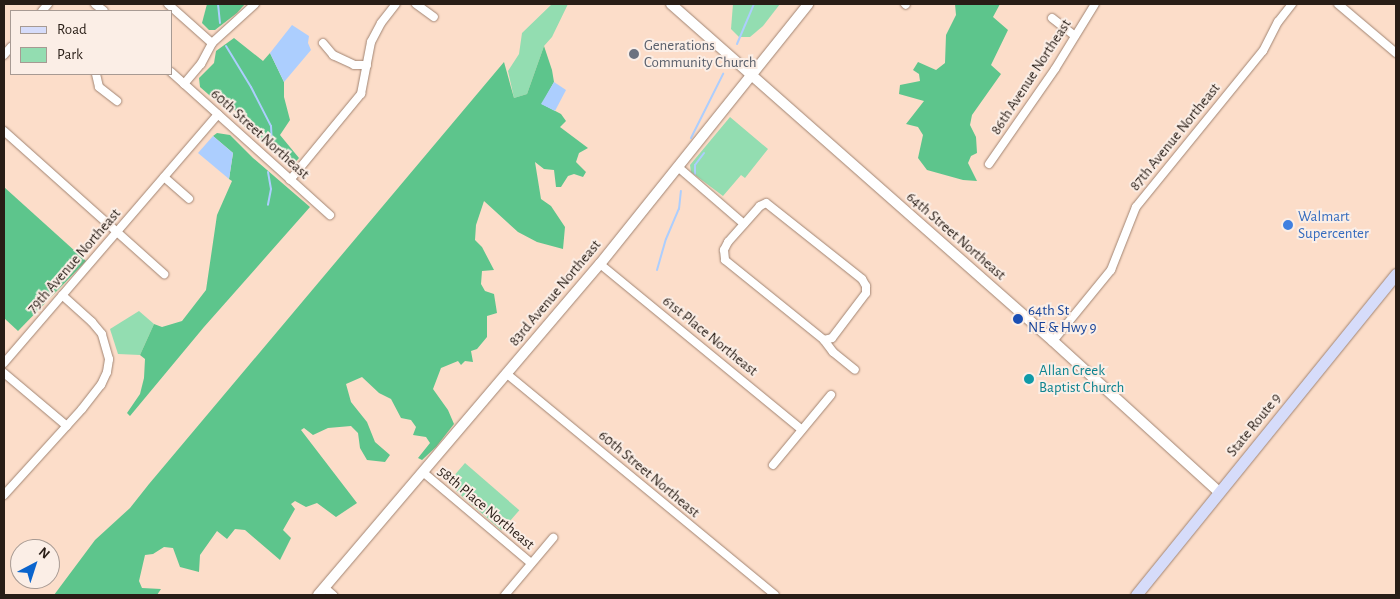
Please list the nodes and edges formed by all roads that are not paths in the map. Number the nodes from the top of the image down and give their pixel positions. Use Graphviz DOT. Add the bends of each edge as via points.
graph roads {
  1 [pos="168,4"];
  2 [pos="255,4"];
  3 [pos="396,4"];
  4 [pos="416,4"];
  5 [pos="671,4"];
  6 [pos="808,4"];
  7 [pos="1094,4"];
  8 [pos="1292,4"];
  9 [pos="1338,4"];
  10 [pos="434,17"];
  11 [pos="1052,18"];
  12 [pos="1075,36"];
  13 [pos="212,43"];
  14 [pos="323,43"];
  15 [pos="1396,53"];
  16 [pos="367,65"];
  17 [pos="172,73"];
  18 [pos="96,75"];
  19 [pos="750,75"];
  20 [pos="184,84"];
  21 [pos="117,101"];
  22 [pos="218,114"];
  23 [pos="4,131"];
  24 [pos="989,164"];
  25 [pos="678,167"];
  26 [pos="164,177"];
  27 [pos="290,180"];
  28 [pos="189,199"];
  29 [pos="330,215"];
  30 [pos="744,224"];
  31 [pos="117,232"];
  32 [pos="600,264"];
  33 [pos="164,274"];
  34 [pos="1396,274"];
  35 [pos="62,295"];
  36 [pos="824,340"];
  37 [pos="1053,341"];
  38 [pos="4,363"];
  39 [pos="855,370"];
  40 [pos="4,373"];
  41 [pos="507,374"];
  42 [pos="831,395"];
  43 [pos="67,426"];
  44 [pos="802,430"];
  45 [pos="773,465"];
  46 [pos="424,474"];
  47 [pos="1219,492"];
  48 [pos="4,495"];
  49 [pos="553,538"];
  50 [pos="531,563"];
  51 [pos="322,592"];
  52 [pos="333,595"];
  53 [pos="505,595"];
  54 [pos="775,595"];
  55 [pos="1136,595"];
  1 -- 13 [label="street"];
  2 -- 13 [label="street"];
  3 -- 16 [label="street" via="375,34"];
  4 -- 10 [label="street"];
  5 -- 19 [label="street, 64th Street Northeast"];
  6 -- 19 [label="street, 83rd Avenue Northeast"];
  7 -- 12 [label="street, 86th Avenue Northeast"];
  8 -- 37 [label="street, 87th Avenue Northeast" via="1263,51 1141,200 1111,270"];
  9 -- 15 [label="street"];
  11 -- 12 [label="street"];
  12 -- 24 [label="street, 86th Avenue Northeast"];
  13 -- 20 [label="street" via="201,64"];
  14 -- 16 [label="street" via="333,56 343,61"];
  16 -- 27 [label="street" via="355,103"];
  17 -- 20 [label="street, 60th Street Northeast"];
  18 -- 21 [label="street" via="99,87"];
  19 -- 25 [label="street, 83rd Avenue Northeast"];
  19 -- 37 [label="street, 64th Street Northeast"];
  20 -- 22 [label="street, 60th Street Northeast"];
  22 -- 26 [label="street, 79th Avenue Northeast"];
  22 -- 27 [label="street, 60th Street Northeast"];
  23 -- 31 [label="street"];
  25 -- 30 [label="street"];
  25 -- 32 [label="street, 83rd Avenue Northeast"];
  26 -- 28 [label="street"];
  26 -- 31 [label="street, 79th Avenue Northeast"];
  27 -- 29 [label="street, 60th Street Northeast"];
  30 -- 36 [label="street" via="724,250 725,260"];
  30 -- 36 [label="street" via="766,203 862,279 866,293 832,338"];
  31 -- 33 [label="street"];
  31 -- 35 [label="street, 79th Avenue Northeast"];
  32 -- 41 [label="street, 83rd Avenue Northeast"];
  32 -- 44 [label="street, 61st Place Northeast"];
  34 -- 47 [label="main road, State Route 9"];
  35 -- 38 [label="street, 79th Avenue Northeast"];
  35 -- 43 [label="street" via="97,328 109,360 101,385"];
  36 -- 39 [label="street"];
  37 -- 47 [label="street, 64th Street Northeast"];
  40 -- 43 [label="street"];
  41 -- 46 [label="street, 83rd Avenue Northeast"];
  41 -- 54 [label="street, 60th Street Northeast"];
  42 -- 44 [label="street"];
  43 -- 48 [label="street"];
  44 -- 45 [label="street"];
  46 -- 50 [label="street, 58th Place Northeast"];
  46 -- 51 [label="street, 83rd Avenue Northeast"];
  47 -- 55 [label="main road, State Route 9"];
  49 -- 50 [label="street"];
  50 -- 53 [label="street"];
  51 -- 52 [label="street"];
}
